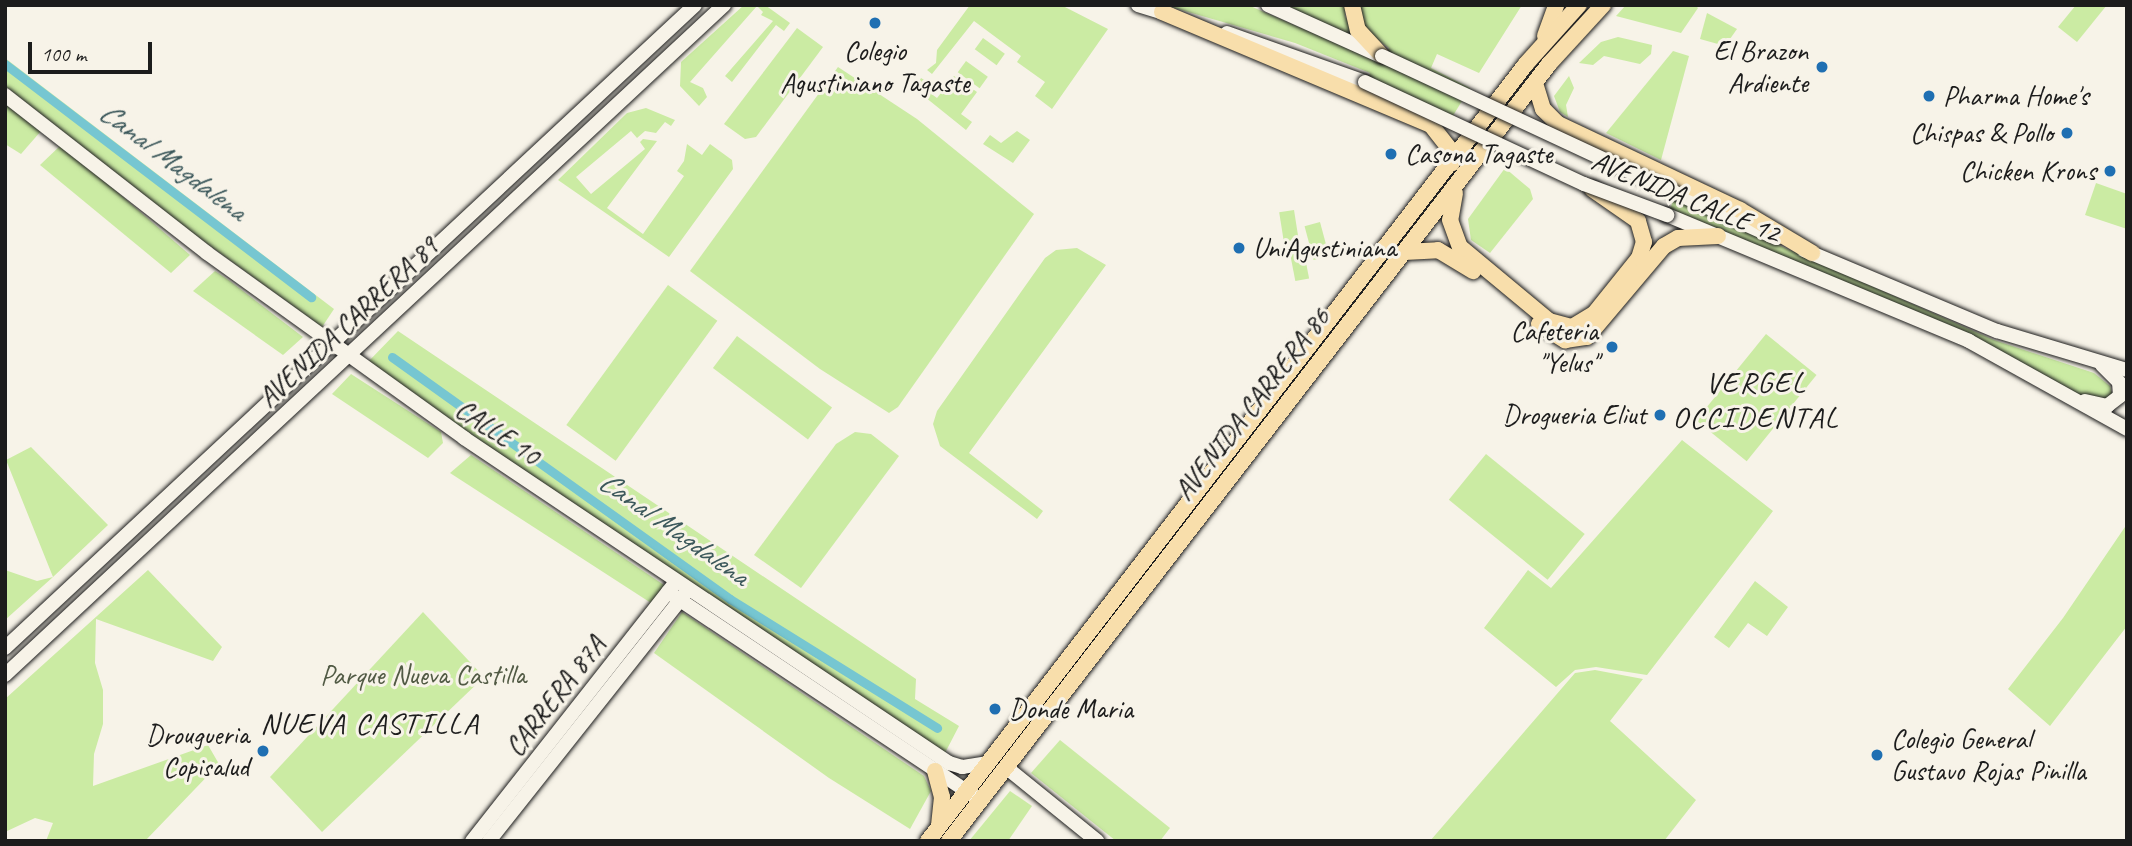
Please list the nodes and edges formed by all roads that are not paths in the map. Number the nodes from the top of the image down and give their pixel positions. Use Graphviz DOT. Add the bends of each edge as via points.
graph roads {
  1 [pos="695,5"];
  2 [pos="724,5"];
  3 [pos="1138,5"];
  4 [pos="1268,5"];
  5 [pos="1352,5"];
  6 [pos="1556,5"];
  7 [pos="1579,5"];
  8 [pos="1603,5"];
  9 [pos="1162,12"];
  10 [pos="1537,51"];
  11 [pos="1382,56"];
  12 [pos="1535,83"];
  13 [pos="5,95"];
  14 [pos="1452,164"];
  15 [pos="1460,182"];
  16 [pos="1584,184"];
  17 [pos="1718,236"];
  18 [pos="1405,252"];
  19 [pos="1812,253"];
  20 [pos="328,343"];
  21 [pos="346,357"];
  22 [pos="2096,360"];
  23 [pos="2127,370"];
  24 [pos="2064,393"];
  25 [pos="2127,429"];
  26 [pos="678,591"];
  27 [pos="5,648"];
  28 [pos="5,675"];
  29 [pos="987,763"];
  30 [pos="1007,768"];
  31 [pos="935,771"];
  32 [pos="966,791"];
  33 [pos="981,801"];
  34 [pos="939,836"];
  35 [pos="472,841"];
  36 [pos="489,841"];
  37 [pos="1097,841"];
  1 -- 20 [label="main road, AVENIDA CARRERA 89"];
  2 -- 21 [label="main road, AVENIDA CARRERA 89"];
  3 -- 9 [label="main road, AVENIDA CALLE 12"];
  4 -- 11 [label="main road, AVENIDA CALLE 12"];
  5 -- 11 [label="main road" via="1358,30"];
  6 -- 10 [label="main road"];
  7 -- 10 [label="main road, AVENIDA CARRERA 86"];
  8 -- 12 [label="main road, AVENIDA CARRERA 86"];
  9 -- 14 [label="main road" via="1432,125 1448,147"];
  9 -- 16 [label="main road, AVENIDA CALLE 12, bridge" via="1365,82"];
  10 -- 14 [label="main road, AVENIDA CARRERA 86"];
  11 -- 19 [label="main road, AVENIDA CALLE 12, bridge"];
  12 -- 15 [label="main road, AVENIDA CARRERA 86"];
  12 -- 19 [label="main road" via="1543,109 1558,124 1741,210"];
  13 -- 20 [label="main road, CALLE 10"];
  14 -- 29 [label="main road, AVENIDA CARRERA 86"];
  15 -- 16 [label="main road" via="1450,220 1460,247 1563,327 1588,321 1639,258 1644,242 1638,220"];
  15 -- 18 [label="main road, AVENIDA CARRERA 86"];
  16 -- 17 [label="main road, AVENIDA CALLE 12, bridge"];
  17 -- 18 [label="main road" via="1678,238 1664,246 1594,332 1572,341 1551,334 1449,254 1432,249"];
  17 -- 24 [label="main road, AVENIDA CALLE 12" via="1969,341"];
  18 -- 30 [label="main road, AVENIDA CARRERA 86" via="1155,570"];
  19 -- 22 [label="main road, AVENIDA CALLE 12" via="1985,327"];
  20 -- 21 [label="main road, CALLE 10"];
  20 -- 27 [label="main road, AVENIDA CARRERA 89"];
  21 -- 26 [label="main road, CALLE 10"];
  21 -- 28 [label="main road, AVENIDA CARRERA 89"];
  22 -- 23 [label="main road, AVENIDA CALLE 12"];
  22 -- 24 [label="main road" via="2119,382 2118,400 2101,406"];
  24 -- 25 [label="main road, AVENIDA CALLE 12"];
  26 -- 29 [label="main road, CALLE 10" via="949,764"];
  26 -- 31 [label="main road, CALLE 10"];
  26 -- 35 [label="main road, CARRERA 87A"];
  26 -- 36 [label="main road, CARRERA 87A"];
  29 -- 32 [label="main road, AVENIDA CARRERA 86"];
  30 -- 33 [label="main road, AVENIDA CARRERA 86"];
  30 -- 37 [label="main road"];
  31 -- 32 [label="main road, CALLE 10"];
  31 -- 34 [label="main road" via="942,797"];
  32 -- 33 [label="main road, CALLE 10"];
  32 -- 34 [label="main road, AVENIDA CARRERA 86"];
  33 -- 34 [label="main road, AVENIDA CARRERA 86"];
}
